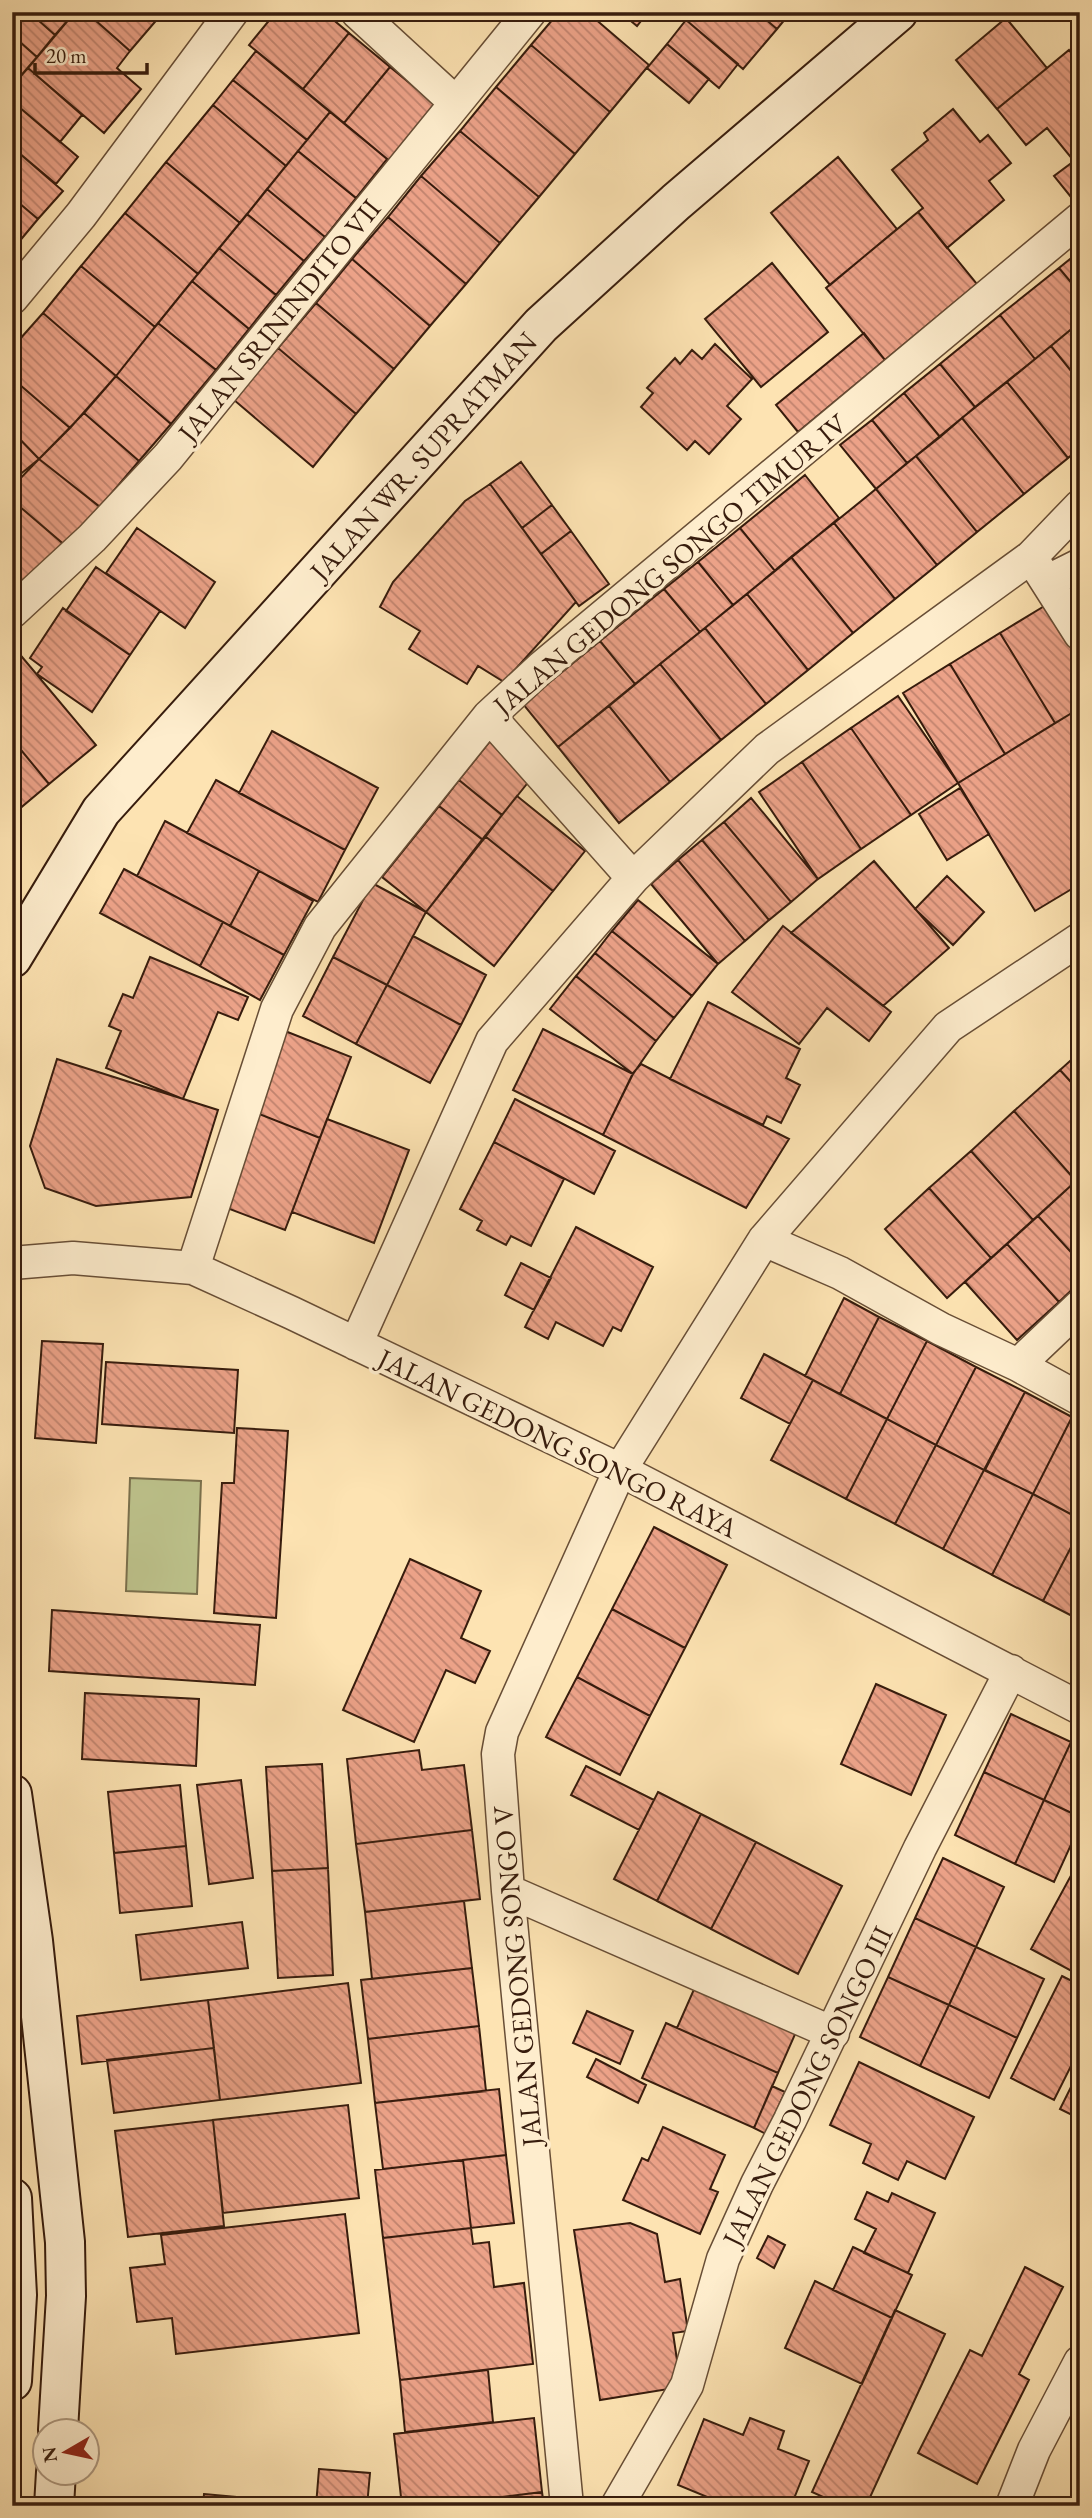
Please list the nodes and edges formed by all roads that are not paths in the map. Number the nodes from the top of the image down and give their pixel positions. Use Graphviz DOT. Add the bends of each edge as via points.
graph roads {
  1 [pos="232,12"];
  2 [pos="357,12"];
  3 [pos="530,12"];
  4 [pos="898,12"];
  5 [pos="456,103"];
  6 [pos="1080,219"];
  7 [pos="12,298"];
  8 [pos="1080,506"];
  9 [pos="1080,565"];
  10 [pos="1039,569"];
  11 [pos="12,612"];
  12 [pos="1080,634"];
  13 [pos="489,716"];
  14 [pos="633,878"];
  15 [pos="1080,939"];
  16 [pos="12,958"];
  17 [pos="764,1240"];
  18 [pos="12,1264"];
  19 [pos="192,1268"];
  20 [pos="1080,1306"];
  21 [pos="356,1344"];
  22 [pos="1018,1365"];
  23 [pos="1080,1399"];
  24 [pos="620,1470"];
  25 [pos="1011,1671"];
  26 [pos="1080,1708"];
  27 [pos="14,1819"];
  28 [pos="508,1891"];
  29 [pos="833,2033"];
  30 [pos="12,2198"];
  31 [pos="17,2295"];
  32 [pos="66,2296"];
  33 [pos="1080,2362"];
  34 [pos="12,2381"];
  35 [pos="59,2416"];
  36 [pos="55,2486"];
  37 [pos="54,2506"];
  38 [pos="567,2506"];
  39 [pos="617,2506"];
  40 [pos="1012,2506"];
  1 -- 7 [label="street" via="81,215"];
  2 -- 5 [label="street"];
  3 -- 5 [label="street, JALAN SRININDITO VII"];
  4 -- 16 [label="main road, JALAN WR. SUPRATMAN" via="541,325 101,811"];
  5 -- 11 [label="street, JALAN SRININDITO VII" via="168,457 92,538"];
  6 -- 13 [label="street, JALAN GEDONG SONGO TIMUR IV"];
  8 -- 10 [label="street"];
  9 -- 10 [label="street"];
  10 -- 12 [label="street"];
  10 -- 14 [label="street" via="767,749"];
  13 -- 14 [label="street"];
  13 -- 19 [label="street, JALAN GEDONG SONGO TIMUR IV" via="320,927 277,1009"];
  14 -- 21 [label="street" via="492,1041"];
  15 -- 17 [label="street, JALAN GEDONG SONGO V" via="948,1027"];
  17 -- 22 [label="street" via="840,1273"];
  17 -- 24 [label="street, JALAN GEDONG SONGO V"];
  18 -- 19 [label="street, JALAN GEDONG SONGO RAYA" via="74,1258"];
  19 -- 21 [label="street, JALAN GEDONG SONGO RAYA"];
  20 -- 22 [label="street"];
  21 -- 24 [label="street, JALAN GEDONG SONGO RAYA"];
  22 -- 23 [label="street"];
  24 -- 25 [label="street, JALAN GEDONG SONGO RAYA"];
  24 -- 28 [label="street, JALAN GEDONG SONGO V" via="502,1732 498,1754"];
  25 -- 26 [label="street, JALAN GEDONG SONGO RAYA"];
  25 -- 29 [label="street, JALAN GEDONG SONGO III" via="920,1848"];
  27 -- 32 [label="main road" via="35,1954 65,2242"];
  28 -- 29 [label="street"];
  28 -- 38 [label="street, JALAN GEDONG SONGO V"];
  29 -- 39 [label="street, JALAN GEDONG SONGO III" via="723,2259 687,2385"];
  30 -- 31 [label="main road"];
  31 -- 32 [label="main road"];
  31 -- 34 [label="main road"];
  32 -- 35 [label="main road"];
  33 -- 40 [label="street" via="1034,2450"];
  36 -- 37 [label="main road"];
}
